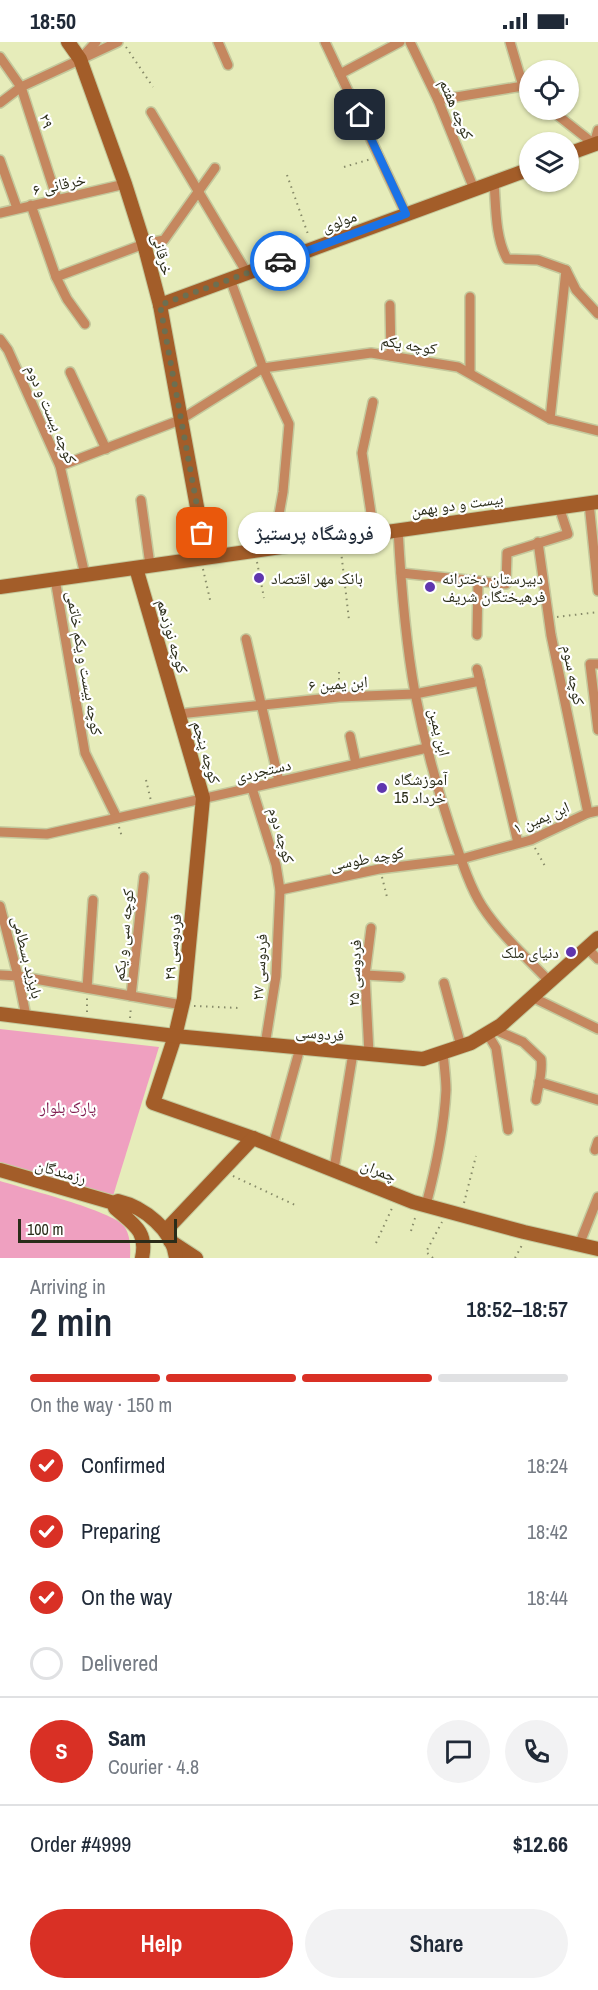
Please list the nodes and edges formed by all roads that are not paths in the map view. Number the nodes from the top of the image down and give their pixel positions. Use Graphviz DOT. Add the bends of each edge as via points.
graph roads {
  1 [pos="68,42"];
  2 [pos="96,42"];
  3 [pos="118,42"];
  4 [pos="218,42"];
  5 [pos="325,42"];
  6 [pos="400,42"];
  7 [pos="410,42"];
  8 [pos="510,42"];
  9 [pos="0,57"];
  10 [pos="80,59"];
  11 [pos="228,65"];
  12 [pos="519,68"];
  13 [pos="340,74"];
  14 [pos="21,87"];
  15 [pos="519,90"];
  16 [pos="438,100"];
  17 [pos="0,103"];
  18 [pos="152,112"];
  19 [pos="564,120"];
  20 [pos="598,130"];
  21 [pos="596,144"];
  22 [pos="579,150"];
  23 [pos="0,160"];
  24 [pos="215,168"];
  25 [pos="519,173"];
  26 [pos="494,182"];
  27 [pos="125,184"];
  28 [pos="474,189"];
  29 [pos="199,192"];
  30 [pos="57,200"];
  31 [pos="32,205"];
  32 [pos="17,208"];
  33 [pos="0,213"];
  34 [pos="406,214"];
  35 [pos="144,244"];
  36 [pos="566,270"];
  37 [pos="247,273"];
  38 [pos="56,277"];
  39 [pos="230,279"];
  40 [pos="470,297"];
  41 [pos="160,305"];
  42 [pos="390,305"];
  43 [pos="598,314"];
  44 [pos="85,324"];
  45 [pos="0,339"];
  46 [pos="391,356"];
  47 [pos="263,368"];
  48 [pos="70,372"];
  49 [pos="470,372"];
  50 [pos="373,402"];
  51 [pos="550,419"];
  52 [pos="180,420"];
  53 [pos="598,431"];
  54 [pos="106,449"];
  55 [pos="60,466"];
  56 [pos="141,500"];
  57 [pos="594,503"];
  58 [pos="559,507"];
  59 [pos="398,529"];
  60 [pos="374,533"];
  61 [pos="538,542"];
  62 [pos="273,548"];
  63 [pos="203,557"];
  64 [pos="150,565"];
  65 [pos="136,567"];
  66 [pos="401,573"];
  67 [pos="85,575"];
  68 [pos="55,579"];
  69 [pos="478,581"];
  70 [pos="0,586"];
  71 [pos="598,591"];
  72 [pos="477,635"];
  73 [pos="246,639"];
  74 [pos="598,664"];
  75 [pos="477,669"];
  76 [pos="480,681"];
  77 [pos="415,694"];
  78 [pos="262,705"];
  79 [pos="179,714"];
  80 [pos="598,730"];
  81 [pos="350,735"];
  82 [pos="427,748"];
  83 [pos="356,764"];
  84 [pos="279,781"];
  85 [pos="252,788"];
  86 [pos="203,798"];
  87 [pos="593,812"];
  88 [pos="117,818"];
  89 [pos="0,832"];
  90 [pos="518,843"];
  91 [pos="461,859"];
  92 [pos="144,877"];
  93 [pos="280,890"];
  94 [pos="93,900"];
  95 [pos="0,906"];
  96 [pos="371,928"];
  97 [pos="598,938"];
  98 [pos="587,948"];
  99 [pos="598,959"];
  100 [pos="0,975"];
  101 [pos="365,975"];
  102 [pos="18,976"];
  103 [pos="400,977"];
  104 [pos="549,981"];
  105 [pos="444,983"];
  106 [pos="87,988"];
  107 [pos="131,996"];
  108 [pos="532,997"];
  109 [pos="182,1005"];
  110 [pos="0,1014"];
  111 [pos="26,1016"];
  112 [pos="598,1029"];
  113 [pos="490,1031"];
  114 [pos="175,1036"];
  115 [pos="265,1045"];
  116 [pos="461,1046"];
  117 [pos="300,1048"];
  118 [pos="443,1052"];
  119 [pos="353,1053"];
  120 [pos="369,1054"];
  121 [pos="538,1082"];
  122 [pos="536,1100"];
  123 [pos="598,1100"];
  124 [pos="153,1103"];
  125 [pos="508,1130"];
  126 [pos="253,1138"];
  127 [pos="273,1146"];
  128 [pos="334,1169"];
  129 [pos="0,1170"];
  130 [pos="598,1197"];
  131 [pos="114,1203"];
  132 [pos="423,1204"];
  133 [pos="167,1236"];
  134 [pos="579,1245"];
  135 [pos="598,1249"];
  136 [pos="142,1258"];
  137 [pos="176,1258"];
  138 [pos="196,1258"];
  1 -- 10 [label="street, خرقانی"];
  2 -- 10 [label="street"];
  3 -- 10 [label="street"];
  4 -- 11 [label="street"];
  5 -- 13 [label="street"];
  6 -- 13 [label="street"];
  7 -- 16 [label="street, کوچه هفتم"];
  8 -- 12 [label="street"];
  9 -- 14 [label="street, ۲۹"];
  10 -- 14 [label="street"];
  10 -- 27 [label="street, خرقانی"];
  13 -- 34 [label="street"];
  14 -- 17 [label="street"];
  14 -- 30 [label="street, ۲۹"];
  15 -- 16 [label="street"];
  16 -- 28 [label="street, کوچه هفتم"];
  18 -- 29 [label="street"];
  19 -- 21 [label="street"];
  20 -- 21 [label="street"];
  21 -- 22 [label="street"];
  23 -- 32 [label="street"];
  24 -- 29 [label="street"];
  25 -- 26 [label="street, مولوی"];
  26 -- 28 [label="street, مولوی"];
  26 -- 36 [label="street" via="502,250 507,259 538,260"];
  27 -- 30 [label="street, خرقانی ۶"];
  27 -- 35 [label="street, خرقانی"];
  28 -- 34 [label="street, مولوی"];
  29 -- 35 [label="street" via="164,240"];
  29 -- 37 [label="street"];
  30 -- 31 [label="street, خرقانی ۶"];
  31 -- 32 [label="street, خرقانی ۶"];
  31 -- 38 [label="street"];
  32 -- 33 [label="street, خرقانی ۶"];
  34 -- 37 [label="street, مولوی"];
  35 -- 38 [label="street"];
  35 -- 41 [label="street, خرقانی"];
  36 -- 43 [label="street" via="576,290"];
  36 -- 51 [label="street"];
  37 -- 39 [label="street, مولوی"];
  38 -- 44 [label="street"];
  39 -- 41 [label="street, مولوی"];
  39 -- 47 [label="street"];
  40 -- 49 [label="street"];
  41 -- 52 [label="street, خرقانی"];
  42 -- 46 [label="street"];
  45 -- 55 [label="street, کوچه بیست و دوم"];
  46 -- 47 [label="street, کوچه یکم" via="371,353"];
  46 -- 49 [label="street, کوچه یکم"];
  47 -- 52 [label="street, کوچه یکم"];
  47 -- 62 [label="street" via="289,424"];
  48 -- 54 [label="street"];
  49 -- 51 [label="street, کوچه یکم"];
  50 -- 60 [label="street" via="362,453"];
  51 -- 53 [label="street, کوچه یکم"];
  52 -- 54 [label="street"];
  52 -- 63 [label="street, خرقانی"];
  54 -- 55 [label="street"];
  55 -- 67 [label="street, کوچه بیست و دوم"];
  56 -- 64 [label="street"];
  57 -- 58 [label="street, بیست و دو بهمن"];
  57 -- 71 [label="street"];
  58 -- 59 [label="street, بیست و دو بهمن"];
  58 -- 61 [label="street" via="568,534"];
  59 -- 60 [label="street, بیست و دو بهمن"];
  59 -- 66 [label="street, ابن یمین"];
  60 -- 62 [label="street, بیست و دو بهمن"];
  61 -- 69 [label="street" via="507,554 506,584"];
  61 -- 87 [label="street, کوچه سوم" via="566,714"];
  62 -- 63 [label="street, بیست و دو بهمن"];
  63 -- 64 [label="street, بیست و دو بهمن"];
  64 -- 65 [label="street, بیست و دو بهمن"];
  65 -- 67 [label="street, بیست و دو بهمن"];
  65 -- 79 [label="street, کوچه نوزدهم"];
  66 -- 69 [label="street"];
  66 -- 77 [label="street, ابن یمین"];
  67 -- 68 [label="street, بیست و دو بهمن"];
  68 -- 70 [label="street, بیست و دو بهمن"];
  68 -- 88 [label="street, کوچه بیست و یکم خاتمی" via="86,753"];
  69 -- 72 [label="street"];
  73 -- 78 [label="street"];
  74 -- 80 [label="street" via="590,664"];
  75 -- 76 [label="street"];
  76 -- 77 [label="street, ابن یمین ۶"];
  76 -- 90 [label="street"];
  77 -- 78 [label="street, ابن یمین ۶"];
  77 -- 82 [label="street, ابن یمین"];
  78 -- 79 [label="street"];
  78 -- 84 [label="street"];
  79 -- 86 [label="street, کوچه پنجم"];
  81 -- 83 [label="street"];
  82 -- 83 [label="street, دستجردی"];
  82 -- 91 [label="street, ابن یمین"];
  83 -- 84 [label="street, دستجردی"];
  84 -- 85 [label="street, دستجردی"];
  85 -- 86 [label="street, دستجردی"];
  85 -- 93 [label="street, کوچه دوم"];
  86 -- 88 [label="street, دستجردی"];
  86 -- 109 [label="street, فردوسی ۲۹"];
  87 -- 90 [label="street, ابن یمین ۱"];
  88 -- 89 [label="street, دستجردی" via="47,834"];
  90 -- 91 [label="street, ابن یمین ۱"];
  91 -- 93 [label="street, کوچه طوسی" via="380,869"];
  91 -- 104 [label="street, ابن یمین" via="481,905"];
  92 -- 107 [label="street, کوچه سی و یکم"];
  93 -- 115 [label="street, فردوسی ۲۷" via="276,976"];
  94 -- 106 [label="street"];
  95 -- 102 [label="street, بایزید بسطامی"];
  96 -- 101 [label="street, فردوسی ۲۵"];
  97 -- 98 [label="street, فردوسی"];
  98 -- 99 [label="street"];
  98 -- 104 [label="street, فردوسی"];
  100 -- 102 [label="street"];
  101 -- 103 [label="street"];
  101 -- 120 [label="street, فردوسی ۲۵"];
  102 -- 106 [label="street"];
  102 -- 111 [label="street, بایزید بسطامی"];
  104 -- 108 [label="street, فردوسی"];
  105 -- 116 [label="street"];
  106 -- 107 [label="street"];
  107 -- 109 [label="street"];
  108 -- 112 [label="street"];
  108 -- 113 [label="street, فردوسی"];
  109 -- 114 [label="street, فردوسی ۲۹"];
  110 -- 111 [label="street, فردوسی"];
  111 -- 114 [label="street, فردوسی"];
  113 -- 116 [label="street, فردوسی"];
  113 -- 121 [label="street" via="523,1042 537,1054 542,1071"];
  113 -- 125 [label="street"];
  114 -- 115 [label="street, فردوسی"];
  114 -- 124 [label="street, فردوسی ۲۹"];
  115 -- 117 [label="street, فردوسی"];
  116 -- 118 [label="street, فردوسی"];
  117 -- 119 [label="street, فردوسی"];
  117 -- 127 [label="street"];
  118 -- 120 [label="street, فردوسی" via="423,1059"];
  118 -- 132 [label="street" via="446,1087 440,1153"];
  119 -- 120 [label="street, فردوسی"];
  119 -- 128 [label="street"];
  121 -- 122 [label="street"];
  121 -- 123 [label="street"];
  124 -- 126 [label="street, چمران"];
  126 -- 127 [label="street, چمران"];
  126 -- 133 [label="street"];
  127 -- 128 [label="street, چمران"];
  128 -- 132 [label="street, چمران"];
  129 -- 131 [label="street, رزمندگان"];
  130 -- 134 [label="street"];
  131 -- 133 [label="street, رزمندگان" via="125,1202 145,1212"];
  131 -- 136 [label="street" via="141,1232"];
  132 -- 134 [label="street, چمران"];
  133 -- 137 [label="street"];
  133 -- 138 [label="street"];
  134 -- 135 [label="street, چمران"];
}
